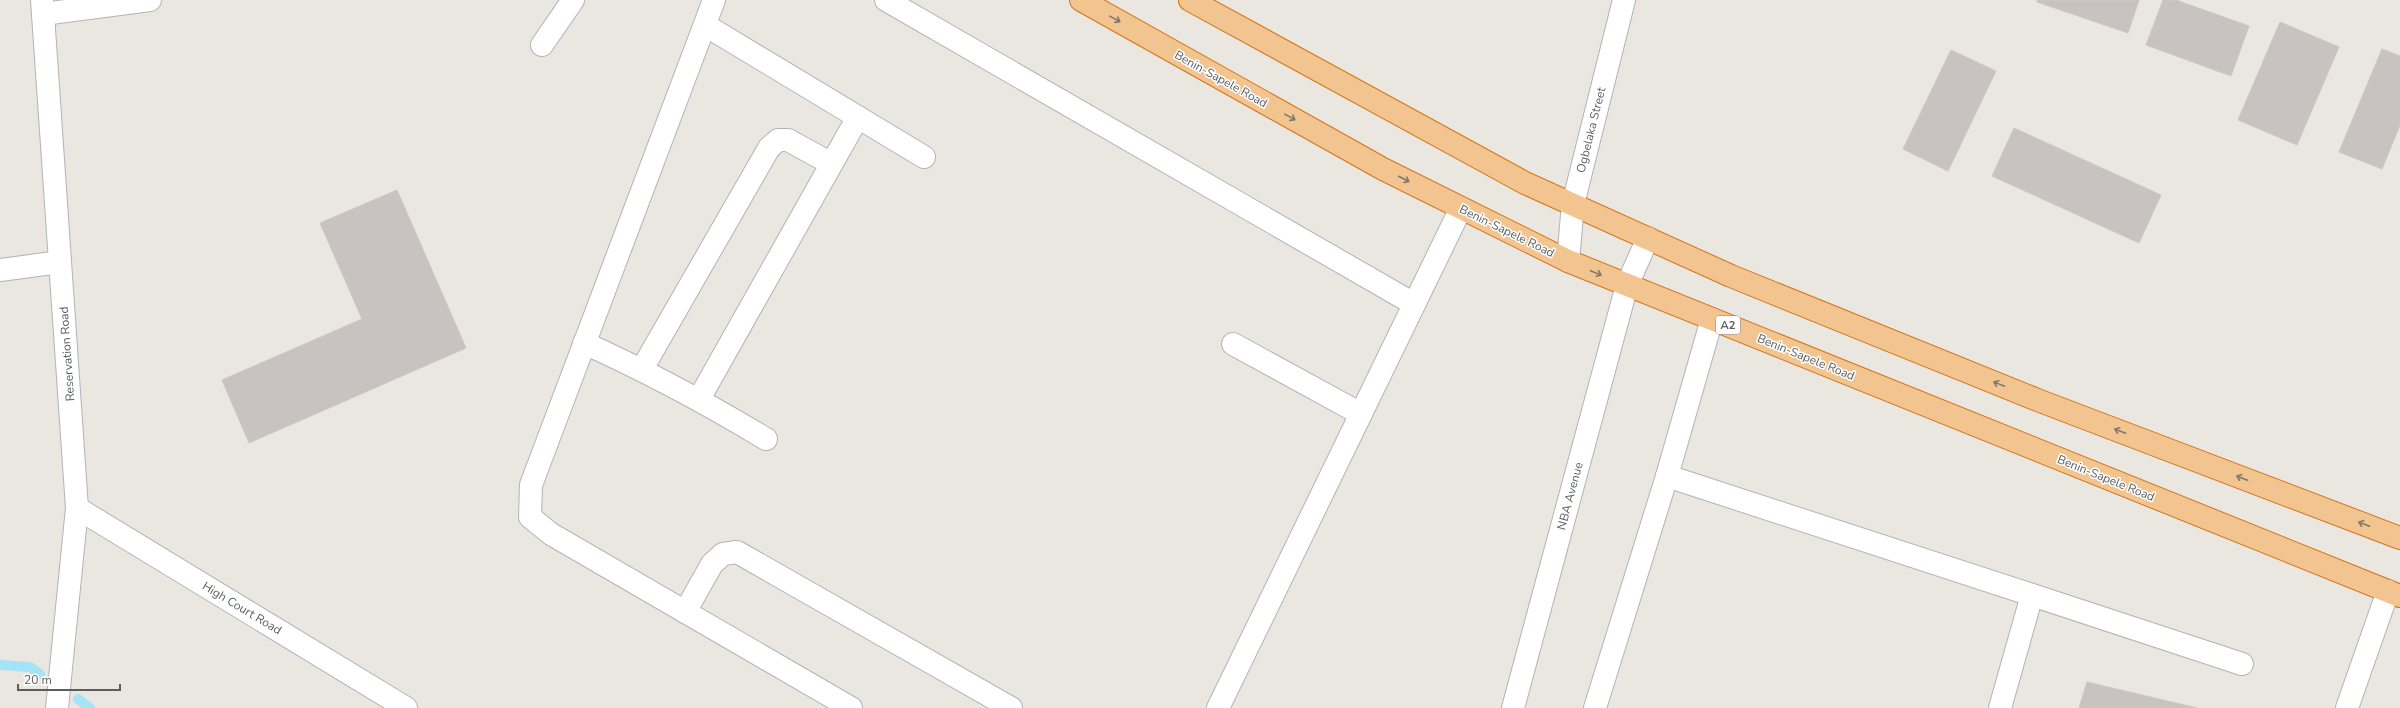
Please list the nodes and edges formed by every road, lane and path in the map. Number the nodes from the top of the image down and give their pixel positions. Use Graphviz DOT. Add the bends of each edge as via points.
graph roads {
  1 [pos="150,0"];
  2 [pos="573,0"];
  3 [pos="714,0"];
  4 [pos="886,0"];
  5 [pos="1081,0"];
  6 [pos="1190,0"];
  7 [pos="1624,0"];
  8 [pos="42,7"];
  9 [pos="705,25"];
  10 [pos="542,44"];
  11 [pos="858,117"];
  12 [pos="924,157"];
  13 [pos="830,163"];
  14 [pos="1573,204"];
  15 [pos="1461,208"];
  16 [pos="1648,238"];
  17 [pos="1568,261"];
  18 [pos="60,262"];
  19 [pos="0,270"];
  20 [pos="1627,285"];
  21 [pos="1414,304"];
  22 [pos="1712,319"];
  23 [pos="584,343"];
  24 [pos="1233,344"];
  25 [pos="642,369"];
  26 [pos="699,399"];
  27 [pos="1360,414"];
  28 [pos="766,439"];
  29 [pos="1667,476"];
  30 [pos="77,508"];
  31 [pos="2400,538"];
  32 [pos="2394,594"];
  33 [pos="2032,595"];
  34 [pos="685,612"];
  35 [pos="2242,664"];
  36 [pos="57,708"];
  37 [pos="406,708"];
  38 [pos="851,708"];
  39 [pos="1011,708"];
  40 [pos="1218,708"];
  41 [pos="1513,708"];
  42 [pos="1595,708"];
  43 [pos="2000,708"];
  44 [pos="2347,708"];
  1 -- 8 [label="street"];
  2 -- 10 [label="street"];
  3 -- 9 [label="street"];
  4 -- 21 [label="street"];
  5 -- 15 [label="highway, Benin-Sapele Road / A2, one-way" via="1383,169"];
  6 -- 14 [label="highway" via="1525,183"];
  7 -- 14 [label="street, Ogbelaka Street"];
  8 -- 18 [label="street, Reservation Road"];
  9 -- 11 [label="street"];
  9 -- 23 [label="street"];
  11 -- 12 [label="street"];
  11 -- 13 [label="street"];
  13 -- 25 [label="street" via="788,140 778,140 769,148"];
  13 -- 26 [label="street"];
  14 -- 16 [label="highway"];
  14 -- 17 [label="street, Ogbelaka Street"];
  15 -- 17 [label="highway, Benin-Sapele Road / A2"];
  15 -- 21 [label="street"];
  16 -- 20 [label="street, NBA Avenue"];
  31 -- 16 [label="highway, one-way" via="2040,401 1731,276"];
  17 -- 20 [label="highway, Benin-Sapele Road / A2, one-way"];
  18 -- 19 [label="street"];
  18 -- 30 [label="street, Reservation Road"];
  20 -- 22 [label="highway, Benin-Sapele Road / A2"];
  20 -- 41 [label="street, NBA Avenue"];
  21 -- 27 [label="street"];
  22 -- 29 [label="street"];
  22 -- 32 [label="highway, Benin-Sapele Road / A2"];
  23 -- 25 [label="street"];
  23 -- 34 [label="street" via="531,485 530,517 551,534"];
  24 -- 27 [label="street"];
  25 -- 26 [label="street"];
  26 -- 28 [label="street"];
  27 -- 40 [label="street"];
  29 -- 33 [label="street"];
  29 -- 42 [label="street"];
  30 -- 36 [label="street, Reservation Road"];
  30 -- 37 [label="street, High Court Road"];
  32 -- 44 [label="street"];
  33 -- 35 [label="street"];
  33 -- 43 [label="street"];
  34 -- 38 [label="street"];
  34 -- 39 [label="street" via="712,564 723,554 737,552"];
}
